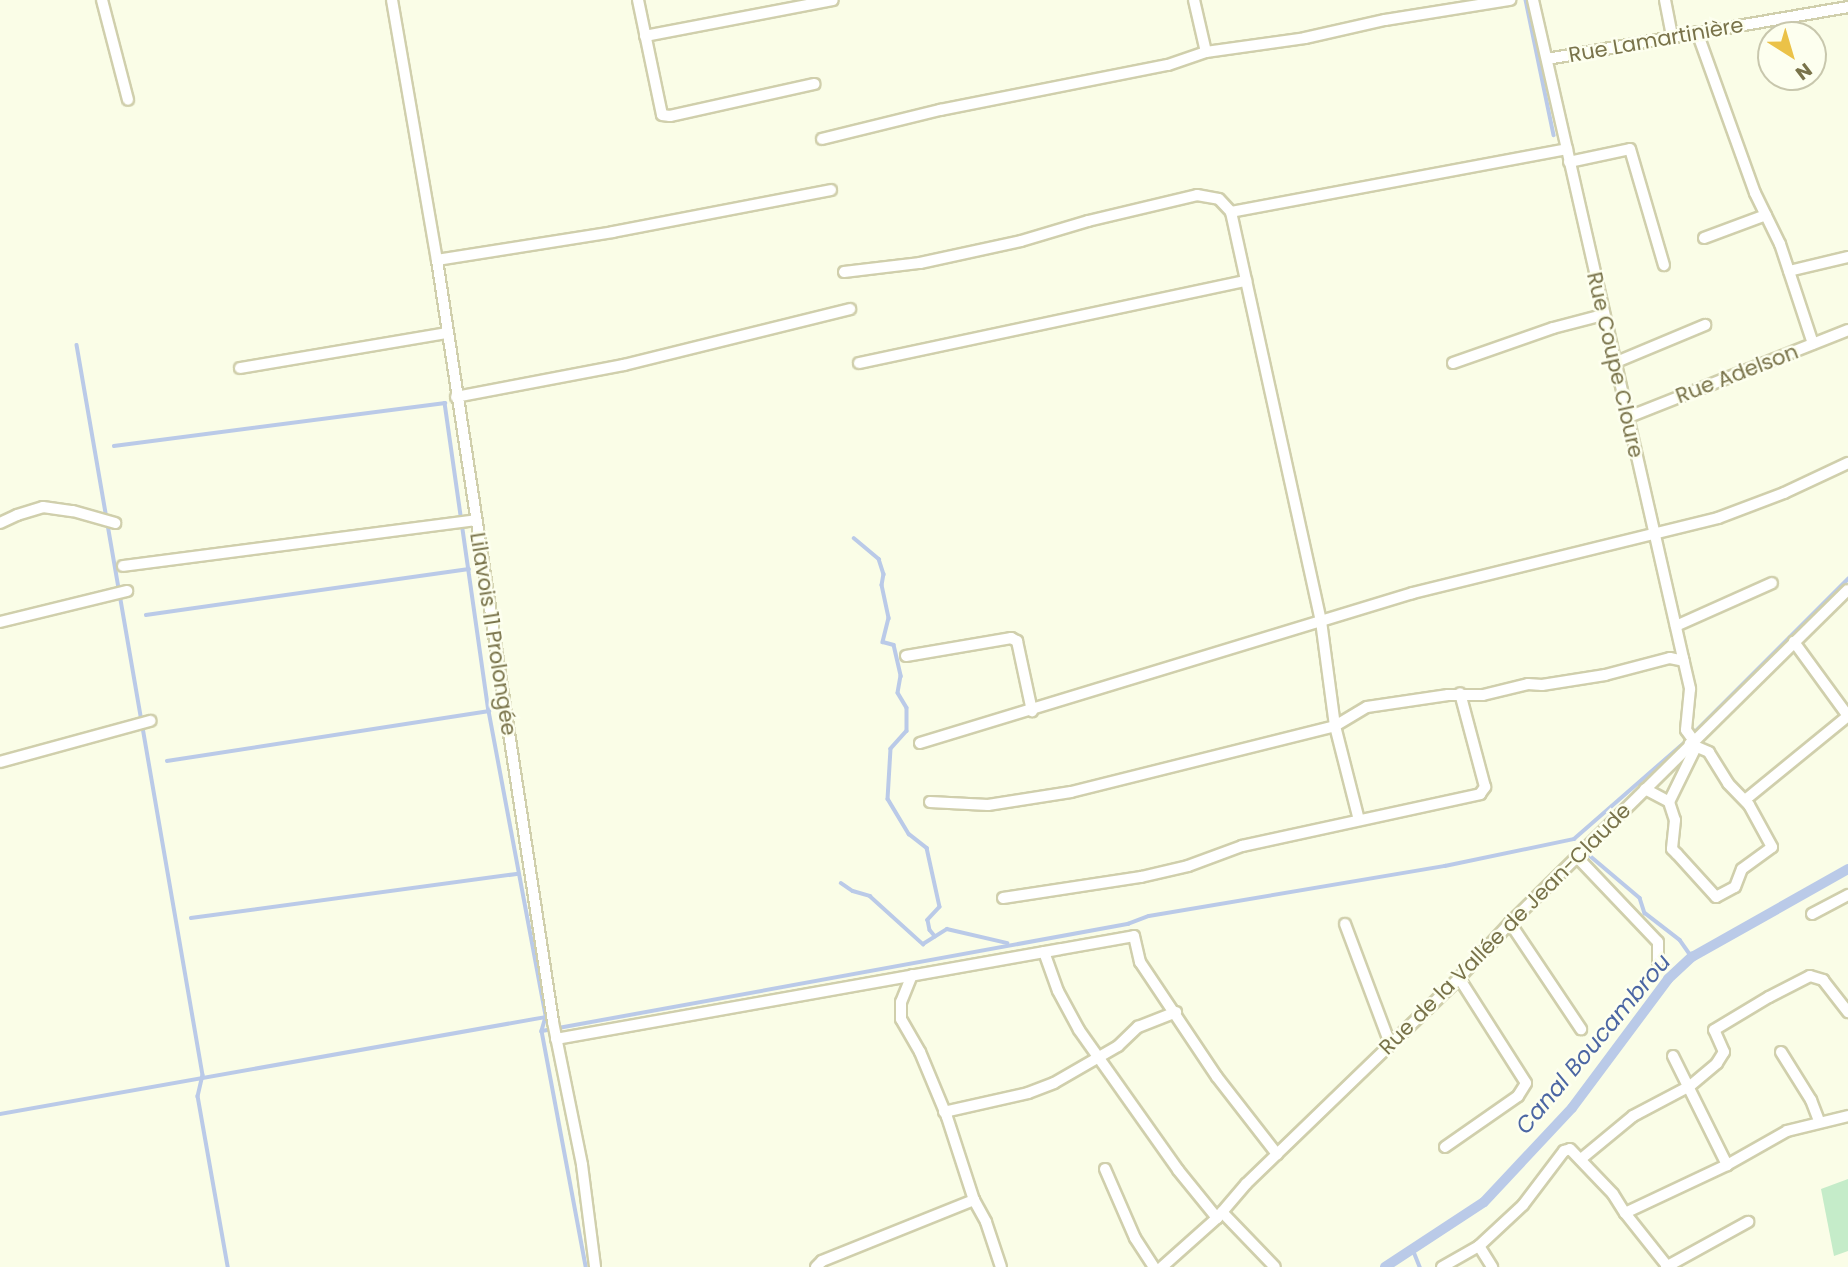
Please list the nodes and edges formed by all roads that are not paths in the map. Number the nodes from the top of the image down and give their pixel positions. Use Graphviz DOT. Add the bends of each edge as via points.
graph roads {
  1 [pos="102,0"];
  2 [pos="391,0"];
  3 [pos="638,0"];
  4 [pos="833,0"];
  5 [pos="1194,0"];
  6 [pos="1510,0"];
  7 [pos="1533,0"];
  8 [pos="1665,0"];
  9 [pos="1848,7"];
  10 [pos="1697,32"];
  11 [pos="645,36"];
  12 [pos="1672,37"];
  13 [pos="1206,52"];
  14 [pos="1547,59"];
  15 [pos="814,84"];
  16 [pos="128,100"];
  17 [pos="822,139"];
  18 [pos="1567,149"];
  19 [pos="1569,162"];
  20 [pos="831,190"];
  21 [pos="1231,212"];
  22 [pos="1766,215"];
  23 [pos="1704,237"];
  24 [pos="1848,257"];
  25 [pos="437,260"];
  26 [pos="1664,265"];
  27 [pos="1789,271"];
  28 [pos="844,272"];
  29 [pos="1246,281"];
  30 [pos="849,309"];
  31 [pos="1604,315"];
  32 [pos="1705,325"];
  33 [pos="1848,330"];
  34 [pos="447,333"];
  35 [pos="1813,344"];
  36 [pos="859,363"];
  37 [pos="1453,363"];
  38 [pos="1614,363"];
  39 [pos="240,368"];
  40 [pos="456,397"];
  41 [pos="1626,418"];
  42 [pos="1848,463"];
  43 [pos="475,520"];
  44 [pos="0,523"];
  45 [pos="116,523"];
  46 [pos="1653,534"];
  47 [pos="123,566"];
  48 [pos="1772,583"];
  49 [pos="1848,590"];
  50 [pos="127,591"];
  51 [pos="1321,621"];
  52 [pos="0,622"];
  53 [pos="1676,626"];
  54 [pos="1794,642"];
  55 [pos="906,656"];
  56 [pos="1684,661"];
  57 [pos="1460,693"];
  58 [pos="1032,711"];
  59 [pos="1848,716"];
  60 [pos="150,721"];
  61 [pos="1335,726"];
  62 [pos="1692,740"];
  63 [pos="920,743"];
  64 [pos="0,762"];
  65 [pos="1645,789"];
  66 [pos="1745,800"];
  67 [pos="930,802"];
  68 [pos="1669,802"];
  69 [pos="1359,820"];
  70 [pos="1577,857"];
  71 [pos="1848,895"];
  72 [pos="1003,898"];
  73 [pos="1812,914"];
  74 [pos="1510,923"];
  75 [pos="1345,924"];
  76 [pos="1044,951"];
  77 [pos="1658,962"];
  78 [pos="912,975"];
  79 [pos="1459,978"];
  80 [pos="1176,1012"];
  81 [pos="1848,1012"];
  82 [pos="1581,1029"];
  83 [pos="556,1039"];
  84 [pos="1390,1044"];
  85 [pos="1781,1052"];
  86 [pos="1099,1055"];
  87 [pos="1673,1056"];
  88 [pos="1690,1086"];
  89 [pos="944,1112"];
  90 [pos="1848,1116"];
  91 [pos="1819,1121"];
  92 [pos="1445,1147"];
  93 [pos="1277,1154"];
  94 [pos="1581,1159"];
  95 [pos="1727,1166"];
  96 [pos="1105,1169"];
  97 [pos="974,1200"];
  98 [pos="1625,1213"];
  99 [pos="1220,1215"];
  100 [pos="1748,1222"];
  101 [pos="1479,1246"];
  102 [pos="595,1267"];
  103 [pos="816,1267"];
  104 [pos="1001,1267"];
  105 [pos="1154,1267"];
  106 [pos="1161,1267"];
  107 [pos="1275,1267"];
  108 [pos="1442,1267"];
  109 [pos="1492,1267"];
  110 [pos="1667,1267"];
  1 -- 16 [label="street"];
  2 -- 25 [label="street, Lilavois 11 Prolongée"];
  3 -- 11 [label="street"];
  4 -- 11 [label="street"];
  5 -- 13 [label="street"];
  6 -- 13 [label="street"];
  7 -- 14 [label="street, Rue Coupe Cloure"];
  8 -- 12 [label="street"];
  9 -- 10 [label="street, Rue Lamartinière"];
  10 -- 12 [label="street, Rue Lamartinière"];
  10 -- 22 [label="street"];
  11 -- 15 [label="street" via="658,106 665,116"];
  12 -- 14 [label="street, Rue Lamartinière"];
  13 -- 17 [label="street" via="1168,65 940,110"];
  14 -- 18 [label="street, Rue Coupe Cloure"];
  18 -- 19 [label="street, Rue Coupe Cloure"];
  18 -- 21 [label="street"];
  19 -- 26 [label="street" via="1630,149"];
  19 -- 31 [label="street, Rue Coupe Cloure"];
  20 -- 25 [label="street"];
  21 -- 28 [label="street" via="1219,199 1197,195 1021,241 920,263"];
  21 -- 29 [label="street"];
  22 -- 23 [label="street"];
  22 -- 27 [label="street"];
  24 -- 27 [label="street"];
  25 -- 34 [label="street, Lilavois 11 Prolongée"];
  27 -- 35 [label="street"];
  29 -- 36 [label="street"];
  29 -- 51 [label="street"];
  30 -- 40 [label="street" via="624,365"];
  31 -- 37 [label="street"];
  31 -- 38 [label="street, Rue Coupe Cloure"];
  32 -- 38 [label="street"];
  33 -- 35 [label="street, Rue Adelson"];
  34 -- 39 [label="street"];
  34 -- 40 [label="street, Lilavois 11 Prolongée"];
  35 -- 41 [label="street, Rue Adelson"];
  38 -- 41 [label="street, Rue Coupe Cloure"];
  40 -- 43 [label="street, Lilavois 11 Prolongée"];
  41 -- 46 [label="street, Rue Coupe Cloure"];
  42 -- 46 [label="street" via="1718,518"];
  43 -- 47 [label="street"];
  43 -- 83 [label="street, Lilavois 11 Prolongée"];
  44 -- 45 [label="street" via="43,508"];
  46 -- 51 [label="street" via="1413,593"];
  46 -- 53 [label="street, Rue Coupe Cloure"];
  48 -- 53 [label="street"];
  49 -- 54 [label="street, Rue de la Vallée de Jean-Claude"];
  50 -- 52 [label="street"];
  51 -- 58 [label="street"];
  51 -- 61 [label="street"];
  53 -- 56 [label="street, Rue Coupe Cloure"];
  54 -- 59 [label="street"];
  54 -- 62 [label="street, Rue de la Vallée de Jean-Claude"];
  55 -- 58 [label="street" via="1011,638 1017,641"];
  56 -- 57 [label="street" via="1670,658 1605,675 1528,684 1483,695"];
  56 -- 62 [label="street, Rue Coupe Cloure"];
  57 -- 61 [label="street" via="1367,708"];
  57 -- 69 [label="street" via="1484,791"];
  58 -- 63 [label="street"];
  59 -- 66 [label="street"];
  60 -- 64 [label="street"];
  61 -- 67 [label="street" via="1071,792 988,805"];
  61 -- 69 [label="street"];
  62 -- 65 [label="street, Rue de la Vallée de Jean-Claude"];
  62 -- 66 [label="street" via="1709,752"];
  62 -- 68 [label="street"];
  65 -- 68 [label="street"];
  65 -- 70 [label="street, Rue de la Vallée de Jean-Claude"];
  66 -- 68 [label="street" via="1772,848 1742,869 1735,887 1716,897 1672,849 1675,820"];
  69 -- 72 [label="street" via="1242,846 1141,877"];
  70 -- 74 [label="street, Rue de la Vallée de Jean-Claude"];
  70 -- 77 [label="street" via="1658,942"];
  71 -- 73 [label="street"];
  74 -- 79 [label="street, Rue de la Vallée de Jean-Claude"];
  74 -- 82 [label="street"];
  75 -- 84 [label="street"];
  76 -- 78 [label="street"];
  76 -- 80 [label="street" via="1134,936 1140,962"];
  76 -- 86 [label="street" via="1063,1000"];
  78 -- 83 [label="street"];
  78 -- 89 [label="street" via="901,1002 901,1019"];
  79 -- 84 [label="street, Rue de la Vallée de Jean-Claude"];
  79 -- 92 [label="street" via="1526,1083 1518,1096"];
  80 -- 86 [label="street" via="1138,1027 1118,1046"];
  80 -- 93 [label="street" via="1217,1077"];
  81 -- 88 [label="street" via="1823,980 1810,976 1713,1030 1722,1043 1723,1056"];
  83 -- 102 [label="street, Lilavois 11 Prolongée" via="582,1165"];
  84 -- 93 [label="street, Rue de la Vallée de Jean-Claude"];
  85 -- 91 [label="street"];
  86 -- 89 [label="street" via="1028,1093"];
  86 -- 99 [label="street" via="1178,1170"];
  87 -- 88 [label="street"];
  88 -- 94 [label="street" via="1646,1107"];
  88 -- 95 [label="street"];
  89 -- 97 [label="street"];
  90 -- 91 [label="street"];
  91 -- 95 [label="street" via="1787,1131"];
  93 -- 99 [label="street, Rue de la Vallée de Jean-Claude"];
  94 -- 98 [label="street"];
  94 -- 101 [label="street" via="1570,1149 1564,1151 1523,1205"];
  95 -- 98 [label="street"];
  96 -- 105 [label="street" via="1135,1238"];
  97 -- 103 [label="street"];
  97 -- 104 [label="street"];
  98 -- 110 [label="street"];
  99 -- 106 [label="street, Rue de la Vallée de Jean-Claude"];
  99 -- 107 [label="street"];
  100 -- 110 [label="street"];
  101 -- 108 [label="street"];
  101 -- 109 [label="street"];
}
